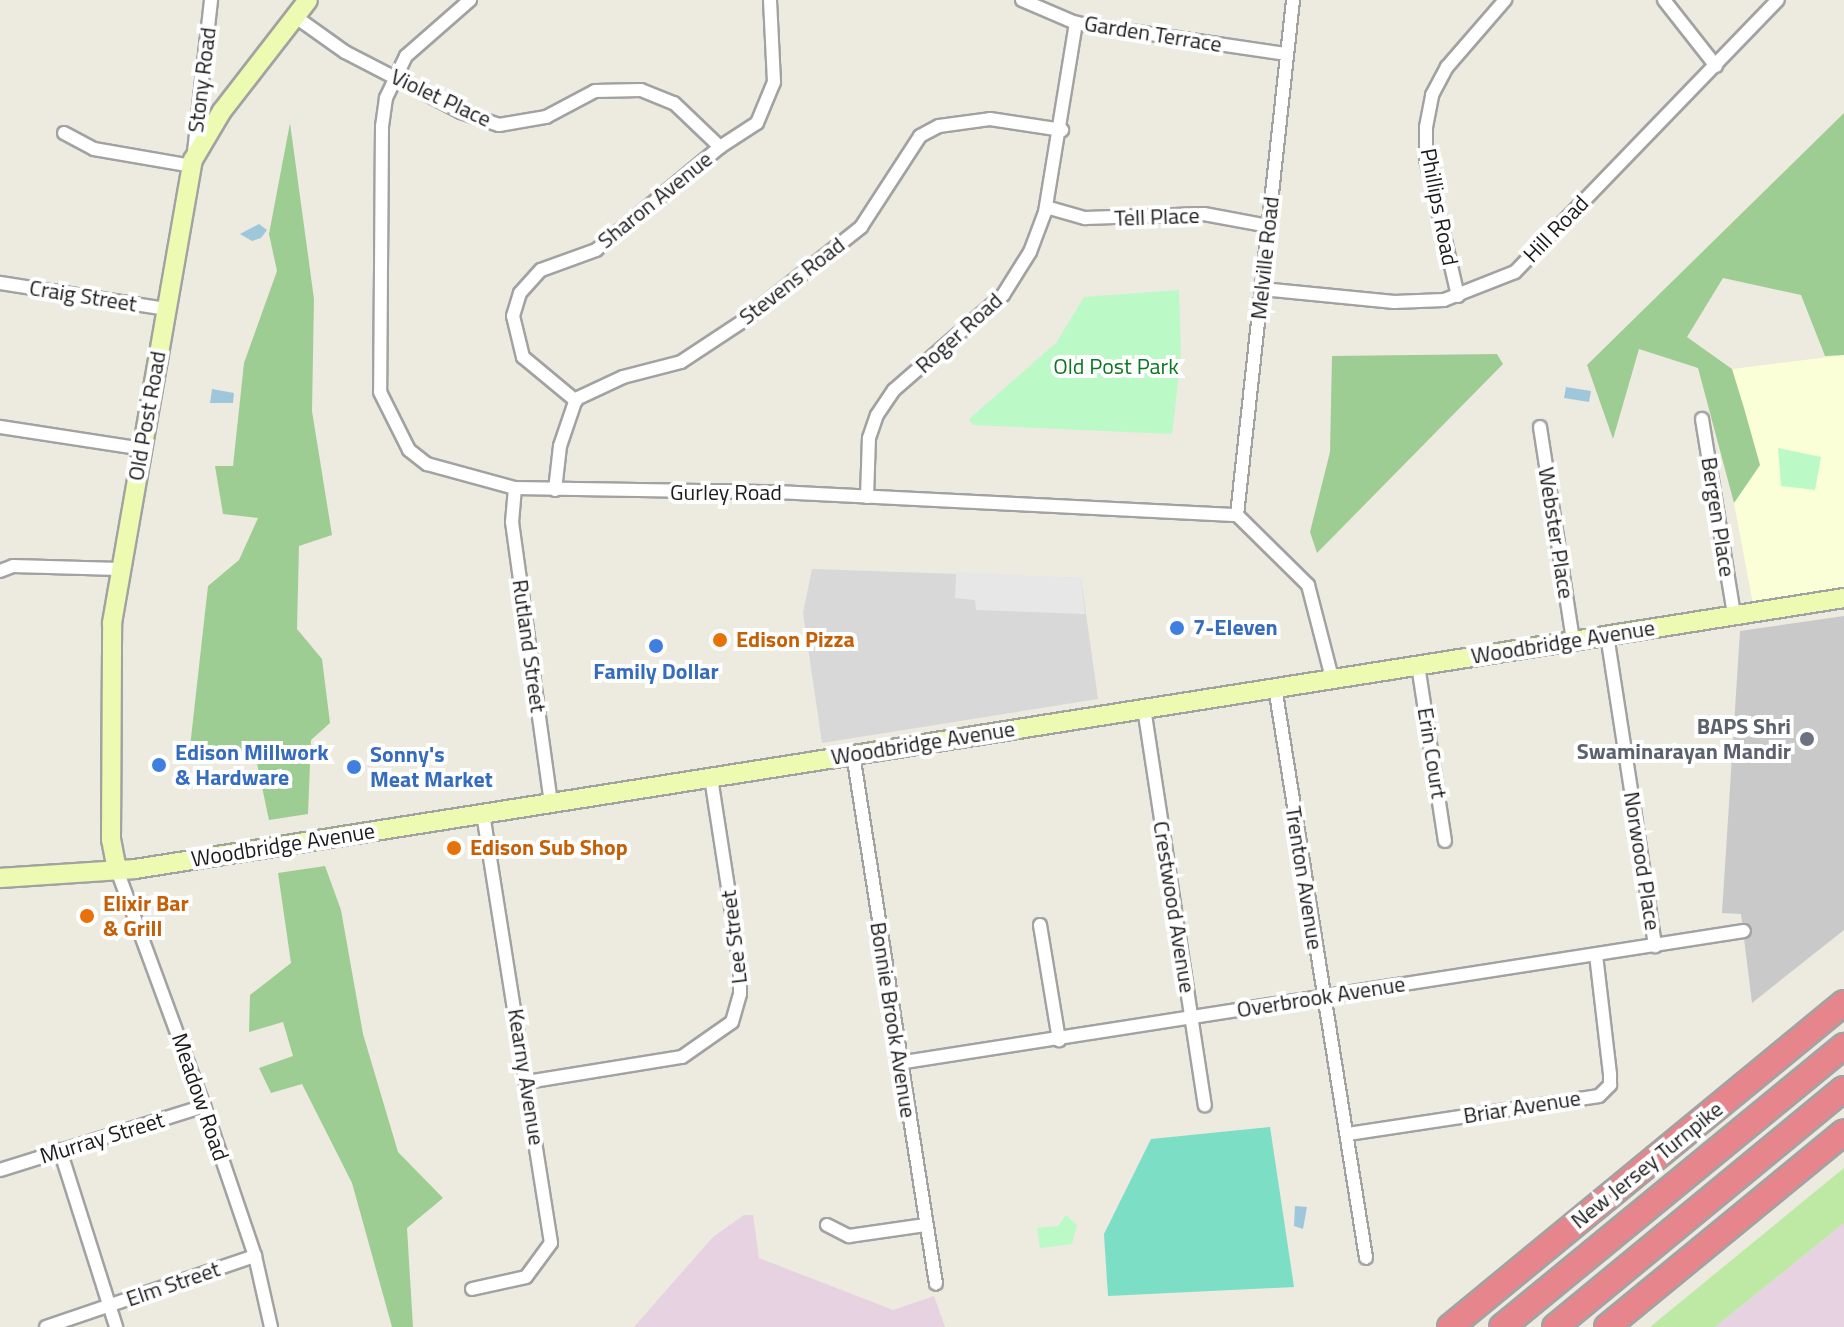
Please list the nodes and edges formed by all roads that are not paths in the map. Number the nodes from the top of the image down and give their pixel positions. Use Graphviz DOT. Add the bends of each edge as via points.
graph roads {
  1 [pos="211,0"];
  2 [pos="308,0"];
  3 [pos="470,0"];
  4 [pos="770,0"];
  5 [pos="1022,0"];
  6 [pos="1293,0"];
  7 [pos="1505,0"];
  8 [pos="1664,0"];
  9 [pos="1778,0"];
  10 [pos="293,15"];
  11 [pos="1076,23"];
  12 [pos="1287,54"];
  13 [pos="1716,66"];
  14 [pos="394,77"];
  15 [pos="1062,130"];
  16 [pos="64,133"];
  17 [pos="720,147"];
  18 [pos="192,163"];
  19 [pos="1046,207"];
  20 [pos="1268,226"];
  21 [pos="0,283"];
  22 [pos="1262,289"];
  23 [pos="1458,296"];
  24 [pos="166,309"];
  25 [pos="576,401"];
  26 [pos="1702,419"];
  27 [pos="0,427"];
  28 [pos="1540,427"];
  29 [pos="143,449"];
  30 [pos="515,488"];
  31 [pos="555,490"];
  32 [pos="867,497"];
  33 [pos="1237,515"];
  34 [pos="119,569"];
  35 [pos="0,571"];
  36 [pos="1844,598"];
  37 [pos="1734,614"];
  38 [pos="1607,635"];
  39 [pos="1573,640"];
  40 [pos="1418,665"];
  41 [pos="1332,678"];
  42 [pos="1275,687"];
  43 [pos="1144,708"];
  44 [pos="853,754"];
  45 [pos="711,777"];
  46 [pos="551,803"];
  47 [pos="483,813"];
  48 [pos="1445,841"];
  49 [pos="117,870"];
  50 [pos="0,878"];
  51 [pos="1040,925"];
  52 [pos="1744,931"];
  53 [pos="1655,946"];
  54 [pos="1596,955"];
  55 [pos="1322,995"];
  56 [pos="1844,1003"];
  57 [pos="1191,1020"];
  58 [pos="1059,1040"];
  59 [pos="1844,1046"];
  60 [pos="898,1063"];
  61 [pos="527,1082"];
  62 [pos="1844,1089"];
  63 [pos="1205,1105"];
  64 [pos="204,1106"];
  65 [pos="1844,1132"];
  66 [pos="1348,1134"];
  67 [pos="60,1150"];
  68 [pos="0,1170"];
  69 [pos="827,1225"];
  70 [pos="925,1225"];
  71 [pos="255,1256"];
  72 [pos="1366,1258"];
  73 [pos="936,1284"];
  74 [pos="472,1289"];
  75 [pos="110,1306"];
  76 [pos="46,1327"];
  77 [pos="116,1327"];
  78 [pos="271,1327"];
  79 [pos="1450,1327"];
  80 [pos="1502,1327"];
  81 [pos="1555,1327"];
  82 [pos="1607,1327"];
  1 -- 18 [label="street, Stony Road"];
  2 -- 10 [label="main road, Old Post Road"];
  3 -- 14 [label="street" via="426,33"];
  4 -- 17 [label="street, Sharon Avenue" via="776,63 770,99 757,123"];
  5 -- 11 [label="street, Garden Terrace"];
  6 -- 12 [label="street, Melville Road"];
  7 -- 23 [label="street, Phillips Road" via="1447,67 1432,95 1426,127 1426,159"];
  8 -- 13 [label="street"];
  9 -- 13 [label="street, Hill Road"];
  10 -- 14 [label="street, Violet Place" via="345,52"];
  10 -- 18 [label="main road, Old Post Road"];
  11 -- 12 [label="street, Garden Terrace"];
  11 -- 15 [label="street, Roger Road"];
  12 -- 20 [label="street, Melville Road"];
  13 -- 23 [label="street, Hill Road" via="1515,272"];
  14 -- 17 [label="street, Violet Place" via="499,125 546,117 595,91 652,92 683,110"];
  14 -- 30 [label="street, Gurley Road" via="382,126 380,392 409,450 427,464"];
  15 -- 19 [label="street, Roger Road"];
  15 -- 25 [label="street, Stevens Road" via="978,119 920,136 861,227 743,321 681,362 623,377"];
  16 -- 18 [label="street" via="94,149"];
  17 -- 25 [label="street, Sharon Avenue" via="596,250 541,270 520,293 513,316 523,357"];
  18 -- 24 [label="main road, Old Post Road"];
  19 -- 20 [label="street, Tell Place" via="1085,218 1204,214"];
  19 -- 32 [label="street, Roger Road" via="1030,252 1003,295 894,390 877,415 869,438"];
  20 -- 22 [label="street, Melville Road"];
  21 -- 24 [label="street, Craig Street"];
  22 -- 23 [label="street, Hill Road" via="1394,302"];
  22 -- 33 [label="street, Melville Road"];
  24 -- 29 [label="main road, Old Post Road"];
  25 -- 31 [label="street" via="560,446"];
  26 -- 37 [label="street, Bergen Place"];
  27 -- 29 [label="street"];
  28 -- 39 [label="street, Webster Place"];
  29 -- 34 [label="main road, Old Post Road"];
  30 -- 31 [label="street, Gurley Road"];
  30 -- 46 [label="street, Rutland Street" via="512,522"];
  31 -- 32 [label="street, Gurley Road"];
  32 -- 33 [label="street, Gurley Road"];
  33 -- 41 [label="street" via="1308,585"];
  34 -- 35 [label="street" via="13,566"];
  34 -- 49 [label="main road, Old Post Road" via="110,679 111,840"];
  36 -- 37 [label="main road, Woodbridge Avenue"];
  37 -- 38 [label="main road, Woodbridge Avenue"];
  38 -- 39 [label="main road, Woodbridge Avenue"];
  38 -- 53 [label="street, Norwood Place"];
  39 -- 40 [label="main road, Woodbridge Avenue"];
  40 -- 41 [label="main road, Woodbridge Avenue"];
  40 -- 48 [label="street, Erin Court"];
  41 -- 42 [label="main road, Woodbridge Avenue"];
  42 -- 43 [label="main road, Woodbridge Avenue"];
  42 -- 55 [label="street, Trenton Avenue"];
  43 -- 44 [label="main road, Woodbridge Avenue"];
  43 -- 57 [label="street, Crestwood Avenue"];
  44 -- 45 [label="main road, Woodbridge Avenue"];
  44 -- 60 [label="street, Bonnie Brook Avenue"];
  45 -- 46 [label="main road, Woodbridge Avenue"];
  45 -- 61 [label="street, Lee Street" via="740,965 740,994 732,1022 682,1057"];
  46 -- 47 [label="main road, Woodbridge Avenue"];
  47 -- 49 [label="main road, Woodbridge Avenue"];
  47 -- 61 [label="street, Kearny Avenue"];
  49 -- 50 [label="main road, Woodbridge Avenue"];
  49 -- 64 [label="street, Meadow Road"];
  51 -- 58 [label="street"];
  52 -- 53 [label="street, Overbrook Avenue"];
  53 -- 54 [label="street, Overbrook Avenue"];
  54 -- 55 [label="street, Overbrook Avenue"];
  54 -- 66 [label="street, Briar Avenue" via="1610,1074 1610,1085 1599,1096"];
  55 -- 57 [label="street, Overbrook Avenue"];
  55 -- 66 [label="street, Trenton Avenue"];
  56 -- 79 [label="highway, New Jersey Turnpike"];
  57 -- 58 [label="street, Overbrook Avenue"];
  57 -- 63 [label="street, Crestwood Avenue"];
  58 -- 60 [label="street, Overbrook Avenue"];
  59 -- 80 [label="highway, New Jersey Turnpike"];
  60 -- 70 [label="street, Bonnie Brook Avenue"];
  61 -- 74 [label="street, Kearny Avenue" via="551,1243 526,1277"];
  62 -- 81 [label="highway"];
  64 -- 67 [label="street, Murray Street"];
  64 -- 71 [label="street, Meadow Road"];
  65 -- 82 [label="highway"];
  66 -- 72 [label="street, Trenton Avenue"];
  67 -- 68 [label="street, Murray Street"];
  67 -- 75 [label="street"];
  69 -- 70 [label="street" via="849,1236"];
  70 -- 73 [label="street, Bonnie Brook Avenue"];
  71 -- 75 [label="street, Elm Street"];
  71 -- 78 [label="street, Meadow Road"];
  75 -- 76 [label="street, Elm Street"];
  75 -- 77 [label="street"];
}
